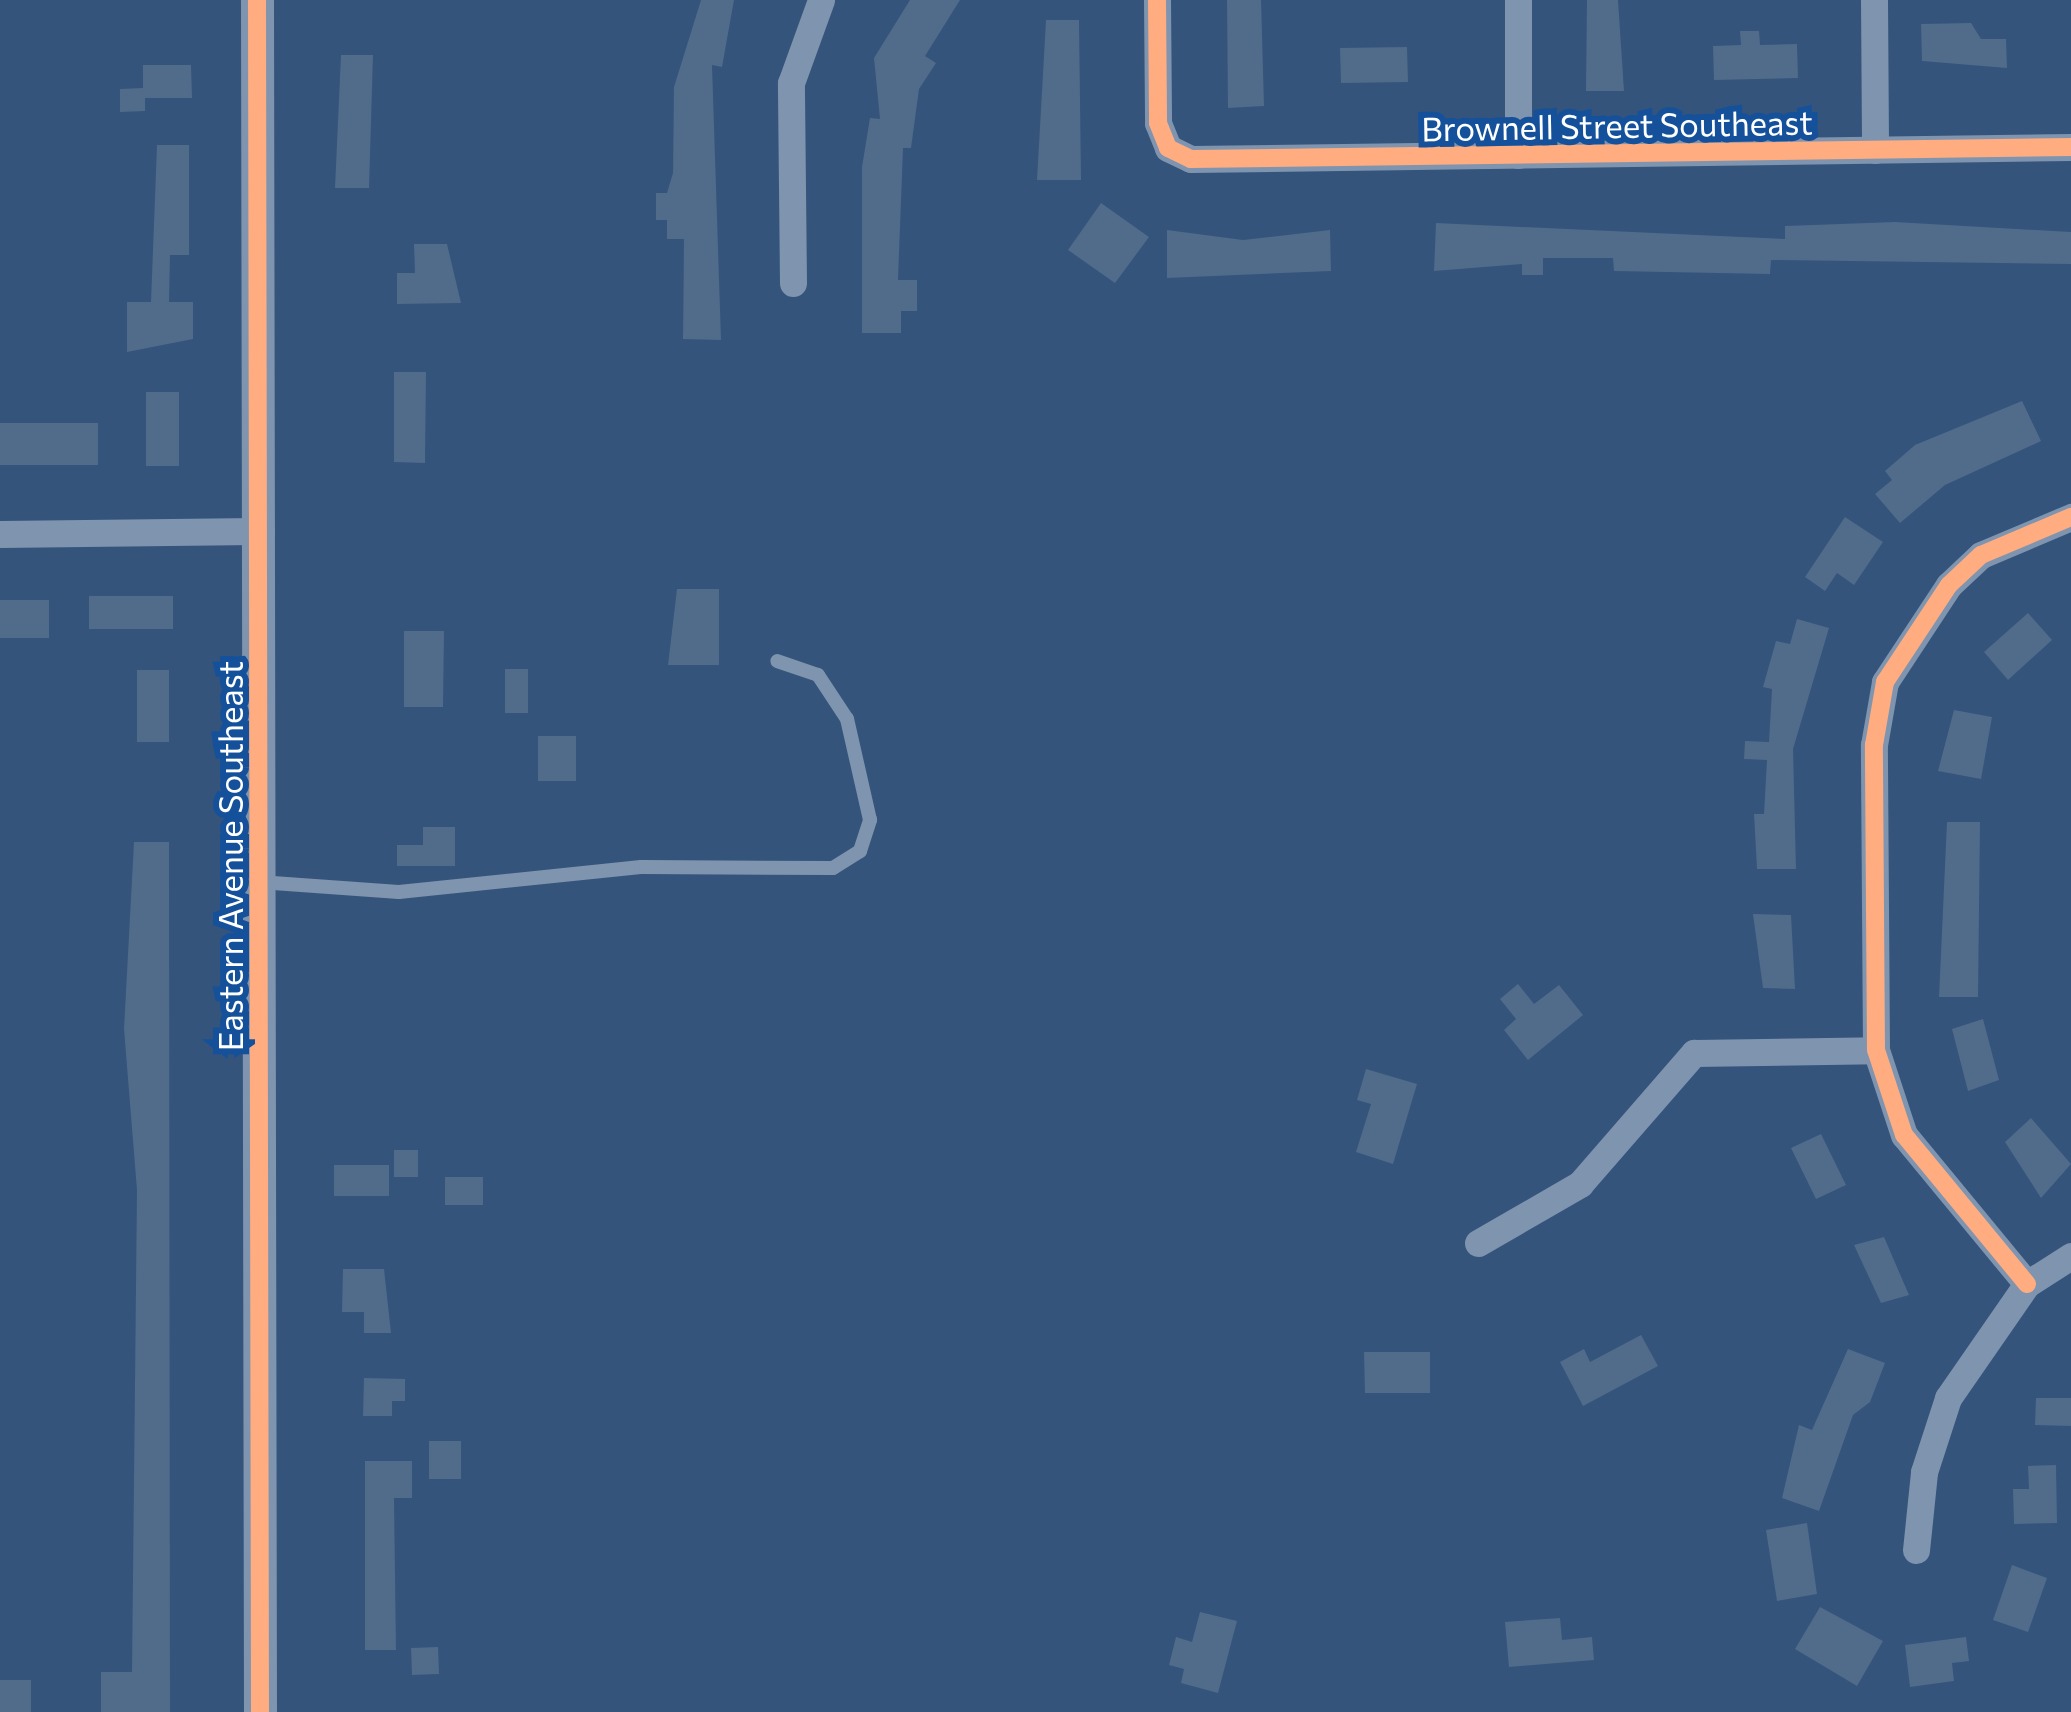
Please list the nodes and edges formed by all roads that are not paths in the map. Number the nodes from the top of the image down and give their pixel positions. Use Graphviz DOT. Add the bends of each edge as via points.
graph roads {
  1 [pos="257,0"];
  2 [pos="821,0"];
  3 [pos="1156,0"];
  4 [pos="1518,0"];
  5 [pos="1874,0"];
  6 [pos="2071,147"];
  7 [pos="1875,150"];
  8 [pos="1518,155"];
  9 [pos="793,283"];
  10 [pos="2071,517"];
  11 [pos="261,531"];
  12 [pos="0,534"];
  13 [pos="777,661"];
  14 [pos="259,882"];
  15 [pos="1876,1050"];
  16 [pos="1478,1243"];
  17 [pos="2071,1256"];
  18 [pos="2027,1284"];
  19 [pos="1916,1550"];
  20 [pos="260,1712"];
  1 -- 11 [label="street, Eastern Avenue Southeast"];
  2 -- 9 [label="street" via="791,83"];
  3 -- 8 [label="street, Brownell Street Southeast" via="1158,123 1168,148 1256,164"];
  4 -- 8 [label="street"];
  5 -- 7 [label="street"];
  6 -- 7 [label="street, Brownell Street Southeast"];
  7 -- 8 [label="street, Brownell Street Southeast"];
  10 -- 15 [label="street" via="1982,555 1949,585 1886,682 1874,745"];
  11 -- 12 [label="street"];
  11 -- 14 [label="street, Eastern Avenue Southeast"];
  13 -- 14 [label="lane" via="818,675 847,719 870,820 860,851 832,868 641,867 399,892"];
  14 -- 20 [label="street, Eastern Avenue Southeast"];
  15 -- 16 [label="street" via="1694,1053 1580,1184"];
  15 -- 18 [label="street" via="1904,1135"];
  17 -- 18 [label="street"];
  18 -- 19 [label="street" via="1948,1398 1924,1472"];
}
